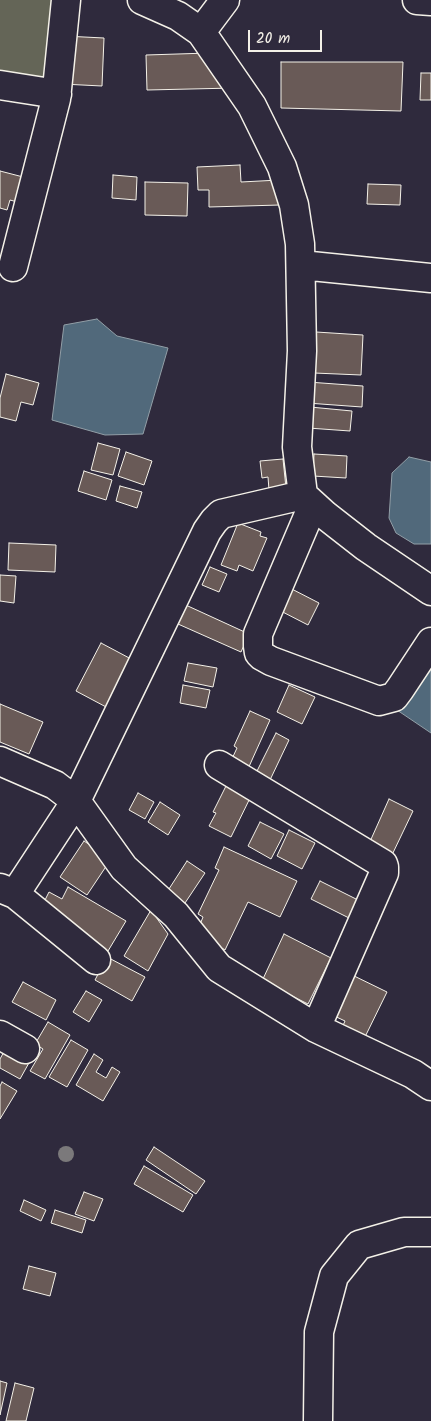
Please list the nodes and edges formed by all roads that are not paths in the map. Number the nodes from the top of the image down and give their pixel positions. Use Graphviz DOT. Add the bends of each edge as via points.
graph roads {
  1 [pos="66,0"];
  2 [pos="145,0"];
  3 [pos="225,0"];
  4 [pos="417,0"];
  5 [pos="431,2"];
  6 [pos="201,32"];
  7 [pos="0,85"];
  8 [pos="57,94"];
  9 [pos="301,265"];
  10 [pos="13,267"];
  11 [pos="431,278"];
  12 [pos="308,500"];
  13 [pos="431,591"];
  14 [pos="431,642"];
  15 [pos="0,761"];
  16 [pos="219,765"];
  17 [pos="76,801"];
  18 [pos="8,891"];
  19 [pos="96,960"];
  20 [pos="316,1028"];
  21 [pos="0,1035"];
  22 [pos="26,1049"];
  23 [pos="431,1086"];
  24 [pos="431,1232"];
  25 [pos="318,1421"];
  1 -- 8 [label="street"];
  2 -- 6 [label="street"];
  3 -- 6 [label="street"];
  4 -- 5 [label="street"];
  6 -- 9 [label="street" via="252,106 282,167 294,205"];
  7 -- 8 [label="street"];
  8 -- 10 [label="street"];
  9 -- 11 [label="street"];
  9 -- 12 [label="street" via="302,351 297,447"];
  12 -- 13 [label="street" via="366,547"];
  12 -- 14 [label="street" via="258,634 259,653 271,661 379,701 394,697"];
  12 -- 17 [label="street" via="221,514 214,520"];
  15 -- 17 [label="street" via="55,785"];
  16 -- 20 [label="street" via="384,867"];
  17 -- 18 [label="street"];
  17 -- 20 [label="street" via="124,868 176,916 218,968"];
  18 -- 19 [label="street"];
  20 -- 23 [label="street" via="413,1074"];
  21 -- 22 [label="street"];
  24 -- 25 [label="street" via="404,1232 360,1245 334,1276 319,1332"];
}
